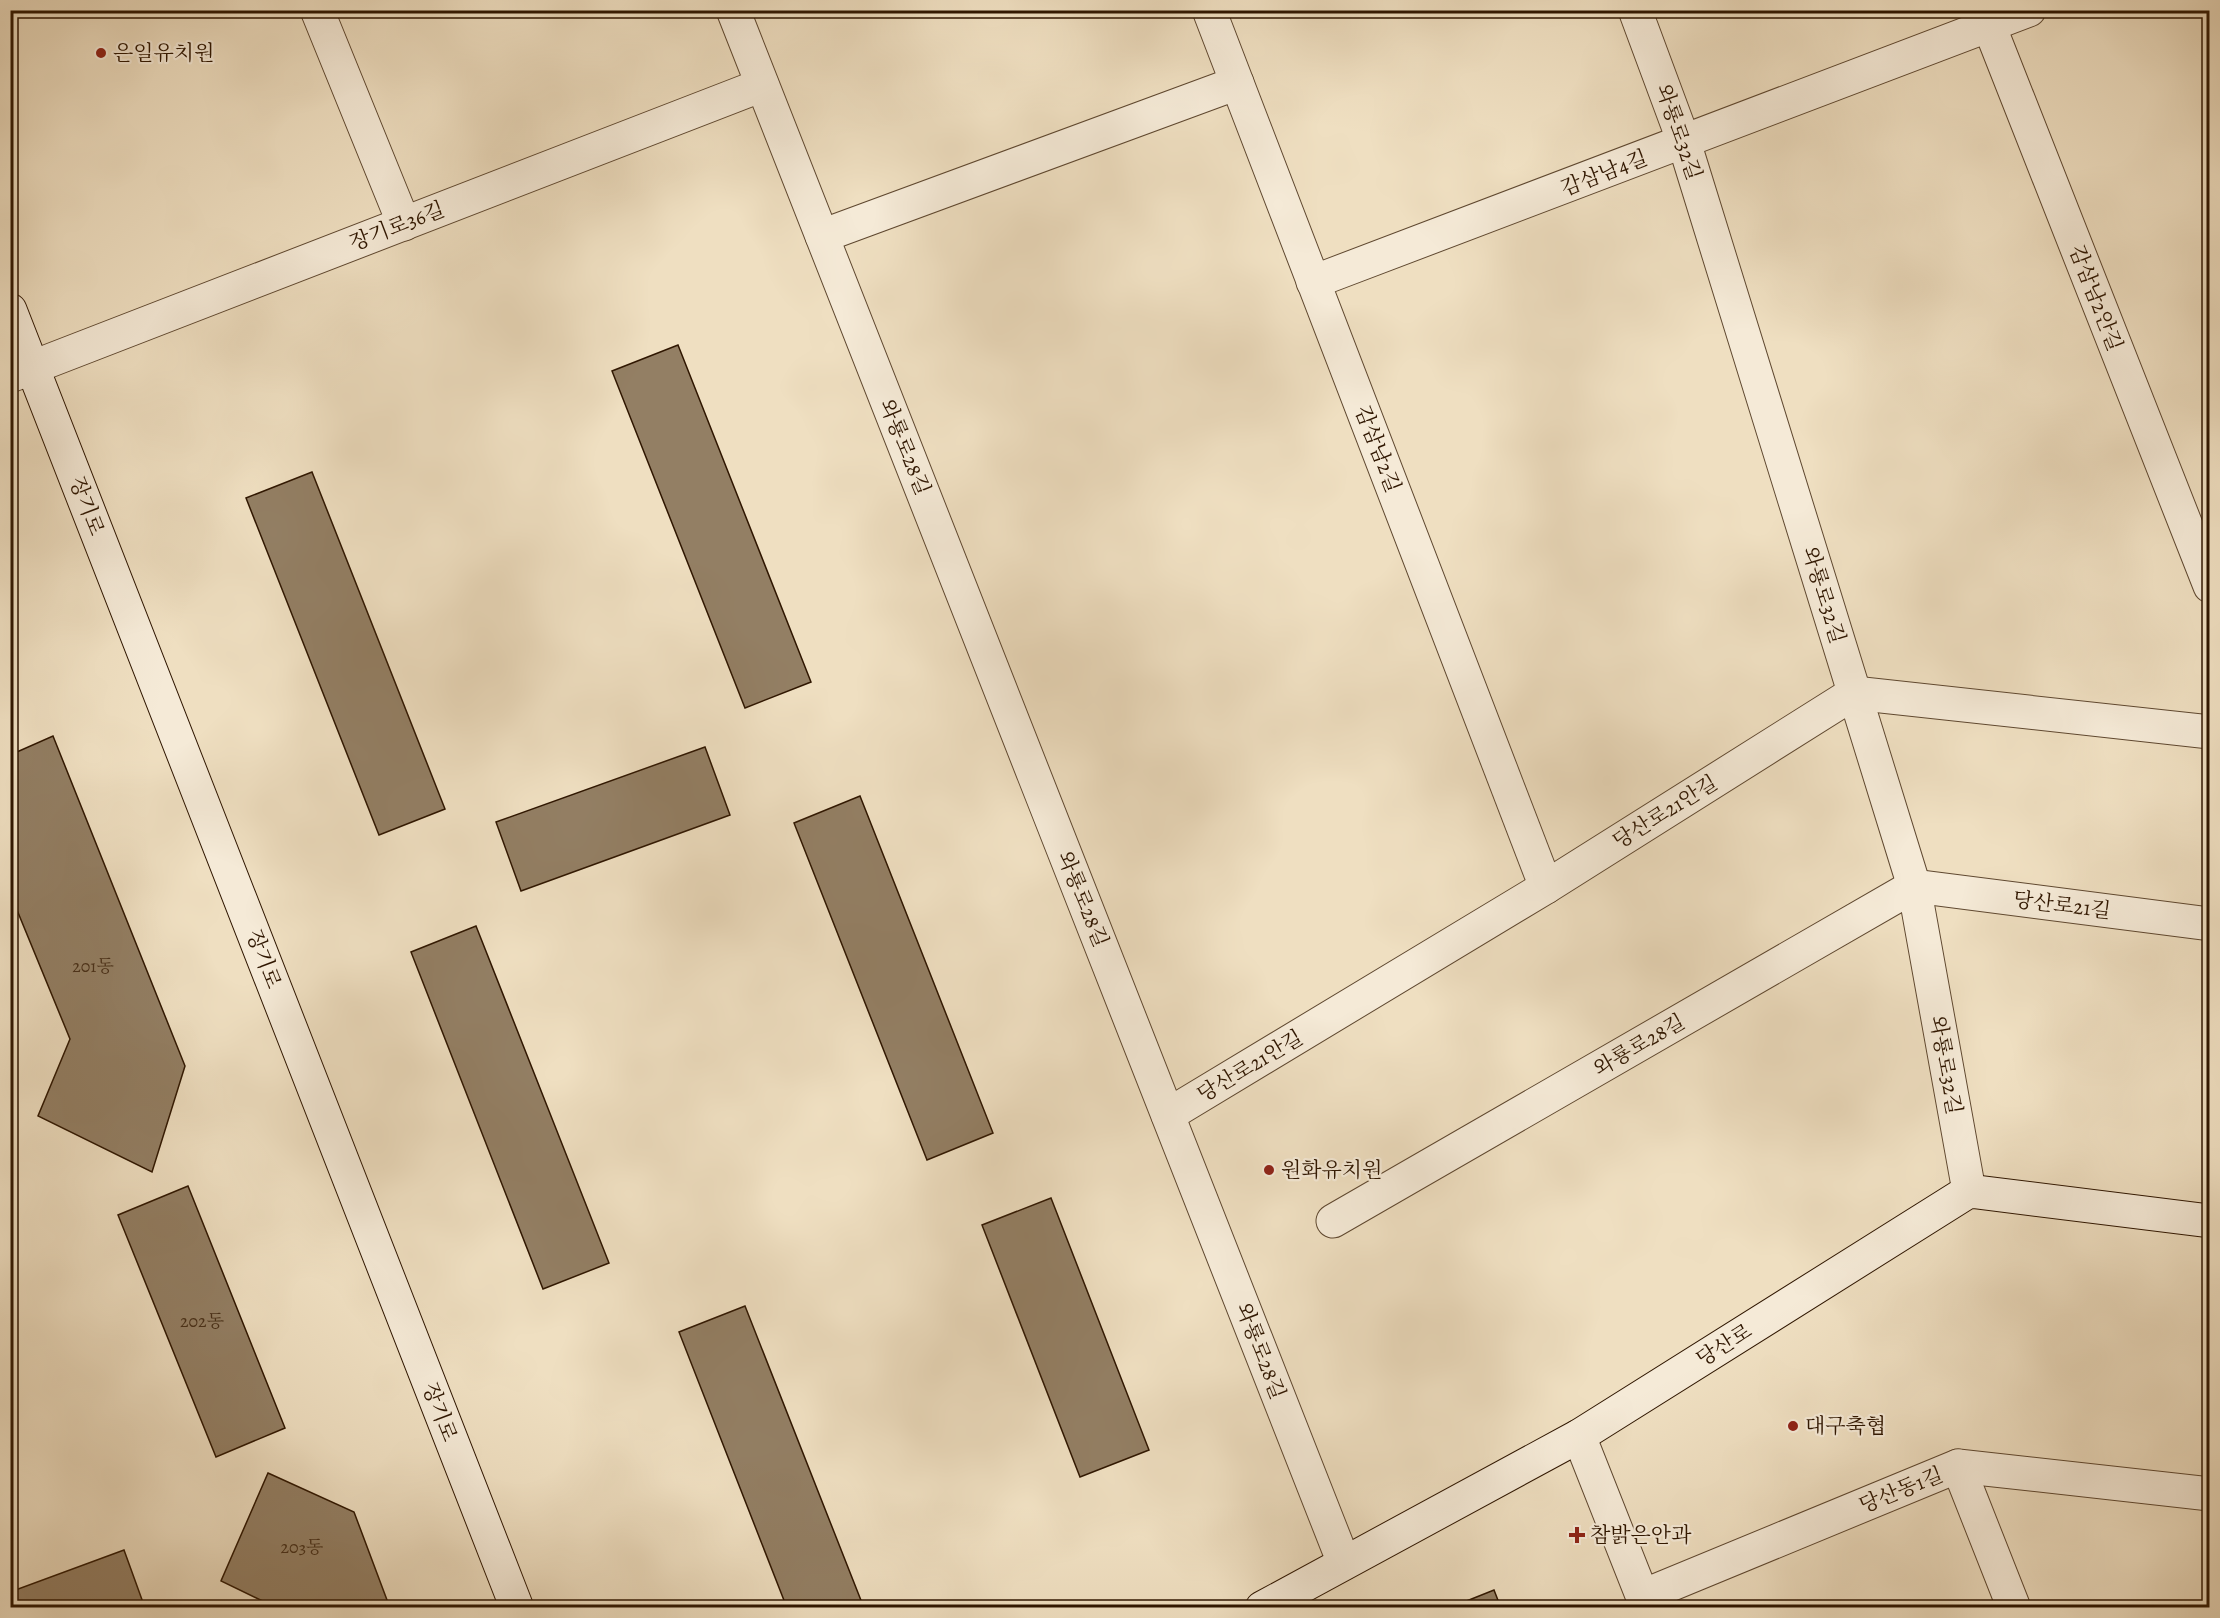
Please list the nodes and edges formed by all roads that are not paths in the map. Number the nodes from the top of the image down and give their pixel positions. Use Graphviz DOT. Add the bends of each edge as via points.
graph roads {
  1 [pos="317,10"];
  2 [pos="733,10"];
  3 [pos="1209,10"];
  4 [pos="1635,10"];
  5 [pos="2029,10"];
  6 [pos="1986,18"];
  7 [pos="1237,83"];
  8 [pos="762,85"];
  9 [pos="1684,142"];
  10 [pos="404,224"];
  11 [pos="822,236"];
  12 [pos="1313,282"];
  13 [pos="10,310"];
  14 [pos="22,372"];
  15 [pos="2210,586"];
  16 [pos="1854,693"];
  17 [pos="2210,732"];
  18 [pos="1914,886"];
  19 [pos="1546,887"];
  20 [pos="2210,924"];
  21 [pos="1168,1115"];
  22 [pos="1969,1191"];
  23 [pos="1333,1221"];
  24 [pos="2210,1221"];
  25 [pos="1580,1436"];
  26 [pos="1958,1466"];
  27 [pos="2210,1494"];
  28 [pos="1344,1563"];
  29 [pos="1645,1602"];
  30 [pos="517,1608"];
  31 [pos="1262,1608"];
  32 [pos="2014,1608"];
  1 -- 10 [label="street"];
  2 -- 8 [label="street, 와룡로28길"];
  3 -- 7 [label="street, 감삼남2길"];
  4 -- 9 [label="street, 와룡로32길"];
  5 -- 6 [label="street, 감삼남4길"];
  6 -- 9 [label="street, 감삼남4길"];
  6 -- 15 [label="street, 감삼남2안길"];
  7 -- 11 [label="street"];
  7 -- 12 [label="street, 감삼남2길"];
  8 -- 10 [label="street, 장기로36길"];
  8 -- 11 [label="street, 와룡로28길"];
  9 -- 12 [label="street, 감삼남4길"];
  9 -- 16 [label="street, 와룡로32길"];
  10 -- 14 [label="street, 장기로36길"];
  11 -- 21 [label="street, 와룡로28길"];
  12 -- 19 [label="street, 감삼남2길"];
  13 -- 14 [label="street, 장기로"];
  14 -- 30 [label="street, 장기로"];
  16 -- 17 [label="street"];
  16 -- 18 [label="street, 와룡로32길"];
  16 -- 19 [label="street, 당산로21안길"];
  18 -- 20 [label="street, 당산로21길"];
  18 -- 22 [label="street, 와룡로32길"];
  18 -- 23 [label="street, 와룡로28길"];
  19 -- 21 [label="street, 당산로21안길"];
  21 -- 28 [label="street, 와룡로28길"];
  22 -- 24 [label="street"];
  22 -- 25 [label="street, 당산로"];
  25 -- 28 [label="street, 당산로"];
  25 -- 29 [label="street"];
  26 -- 27 [label="street, 당산동1길"];
  26 -- 29 [label="street, 당산동1길"];
  26 -- 32 [label="street"];
  28 -- 31 [label="street, 당산로"];
}
